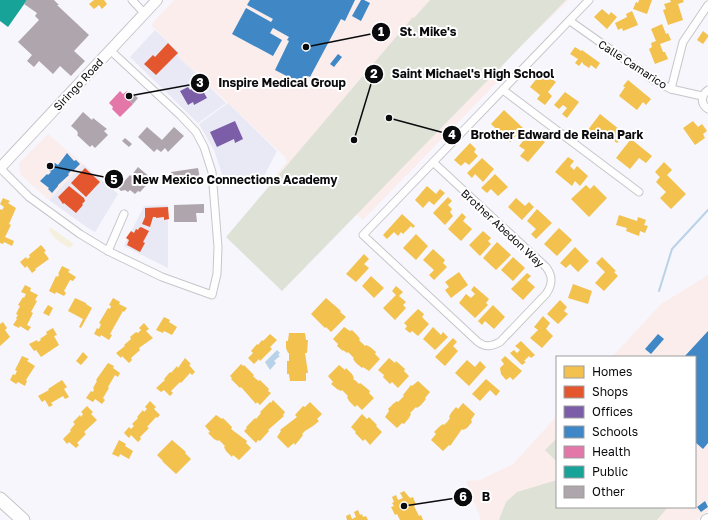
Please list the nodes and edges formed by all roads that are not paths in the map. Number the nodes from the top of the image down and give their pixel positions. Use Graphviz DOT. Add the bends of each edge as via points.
graph roads {
  1 [pos="132,0"];
  2 [pos="157,0"];
  3 [pos="589,0"];
  4 [pos="708,4"];
  5 [pos="144,13"];
  6 [pos="570,21"];
  7 [pos="110,50"];
  8 [pos="671,89"];
  9 [pos="503,90"];
  10 [pos="708,90"];
  11 [pos="702,96"];
  12 [pos="708,108"];
  13 [pos="433,162"];
  14 [pos="0,168"];
  15 [pos="639,192"];
  16 [pos="124,214"];
  17 [pos="108,250"];
  18 [pos="0,499"];
  19 [pos="23,520"];
  1 -- 5 [label="street"];
  2 -- 5 [label="street, Siringo Road"];
  3 -- 6 [label="street"];
  4 -- 8 [label="street" via="684,42"];
  5 -- 7 [label="street, Siringo Road"];
  6 -- 8 [label="street, Calle Camarico" via="628,63"];
  6 -- 9 [label="street"];
  7 -- 14 [label="street, Siringo Road"];
  7 -- 17 [label="street" via="181,116 196,132 204,147 212,172 218,247 217,274 212,296 159,276"];
  8 -- 11 [label="street, Calle Camarico"];
  9 -- 13 [label="street"];
  9 -- 15 [label="street"];
  10 -- 11 [label="street"];
  11 -- 12 [label="street" via="703,104"];
  13 -- 13 [label="street, Brother Abedon Way" via="363,235 478,342 483,346 489,346 500,342 549,290 550,274 546,267"];
  14 -- 17 [label="street" via="29,197 80,234"];
  16 -- 17 [label="street"];
  18 -- 19 [label="highway"];
}
